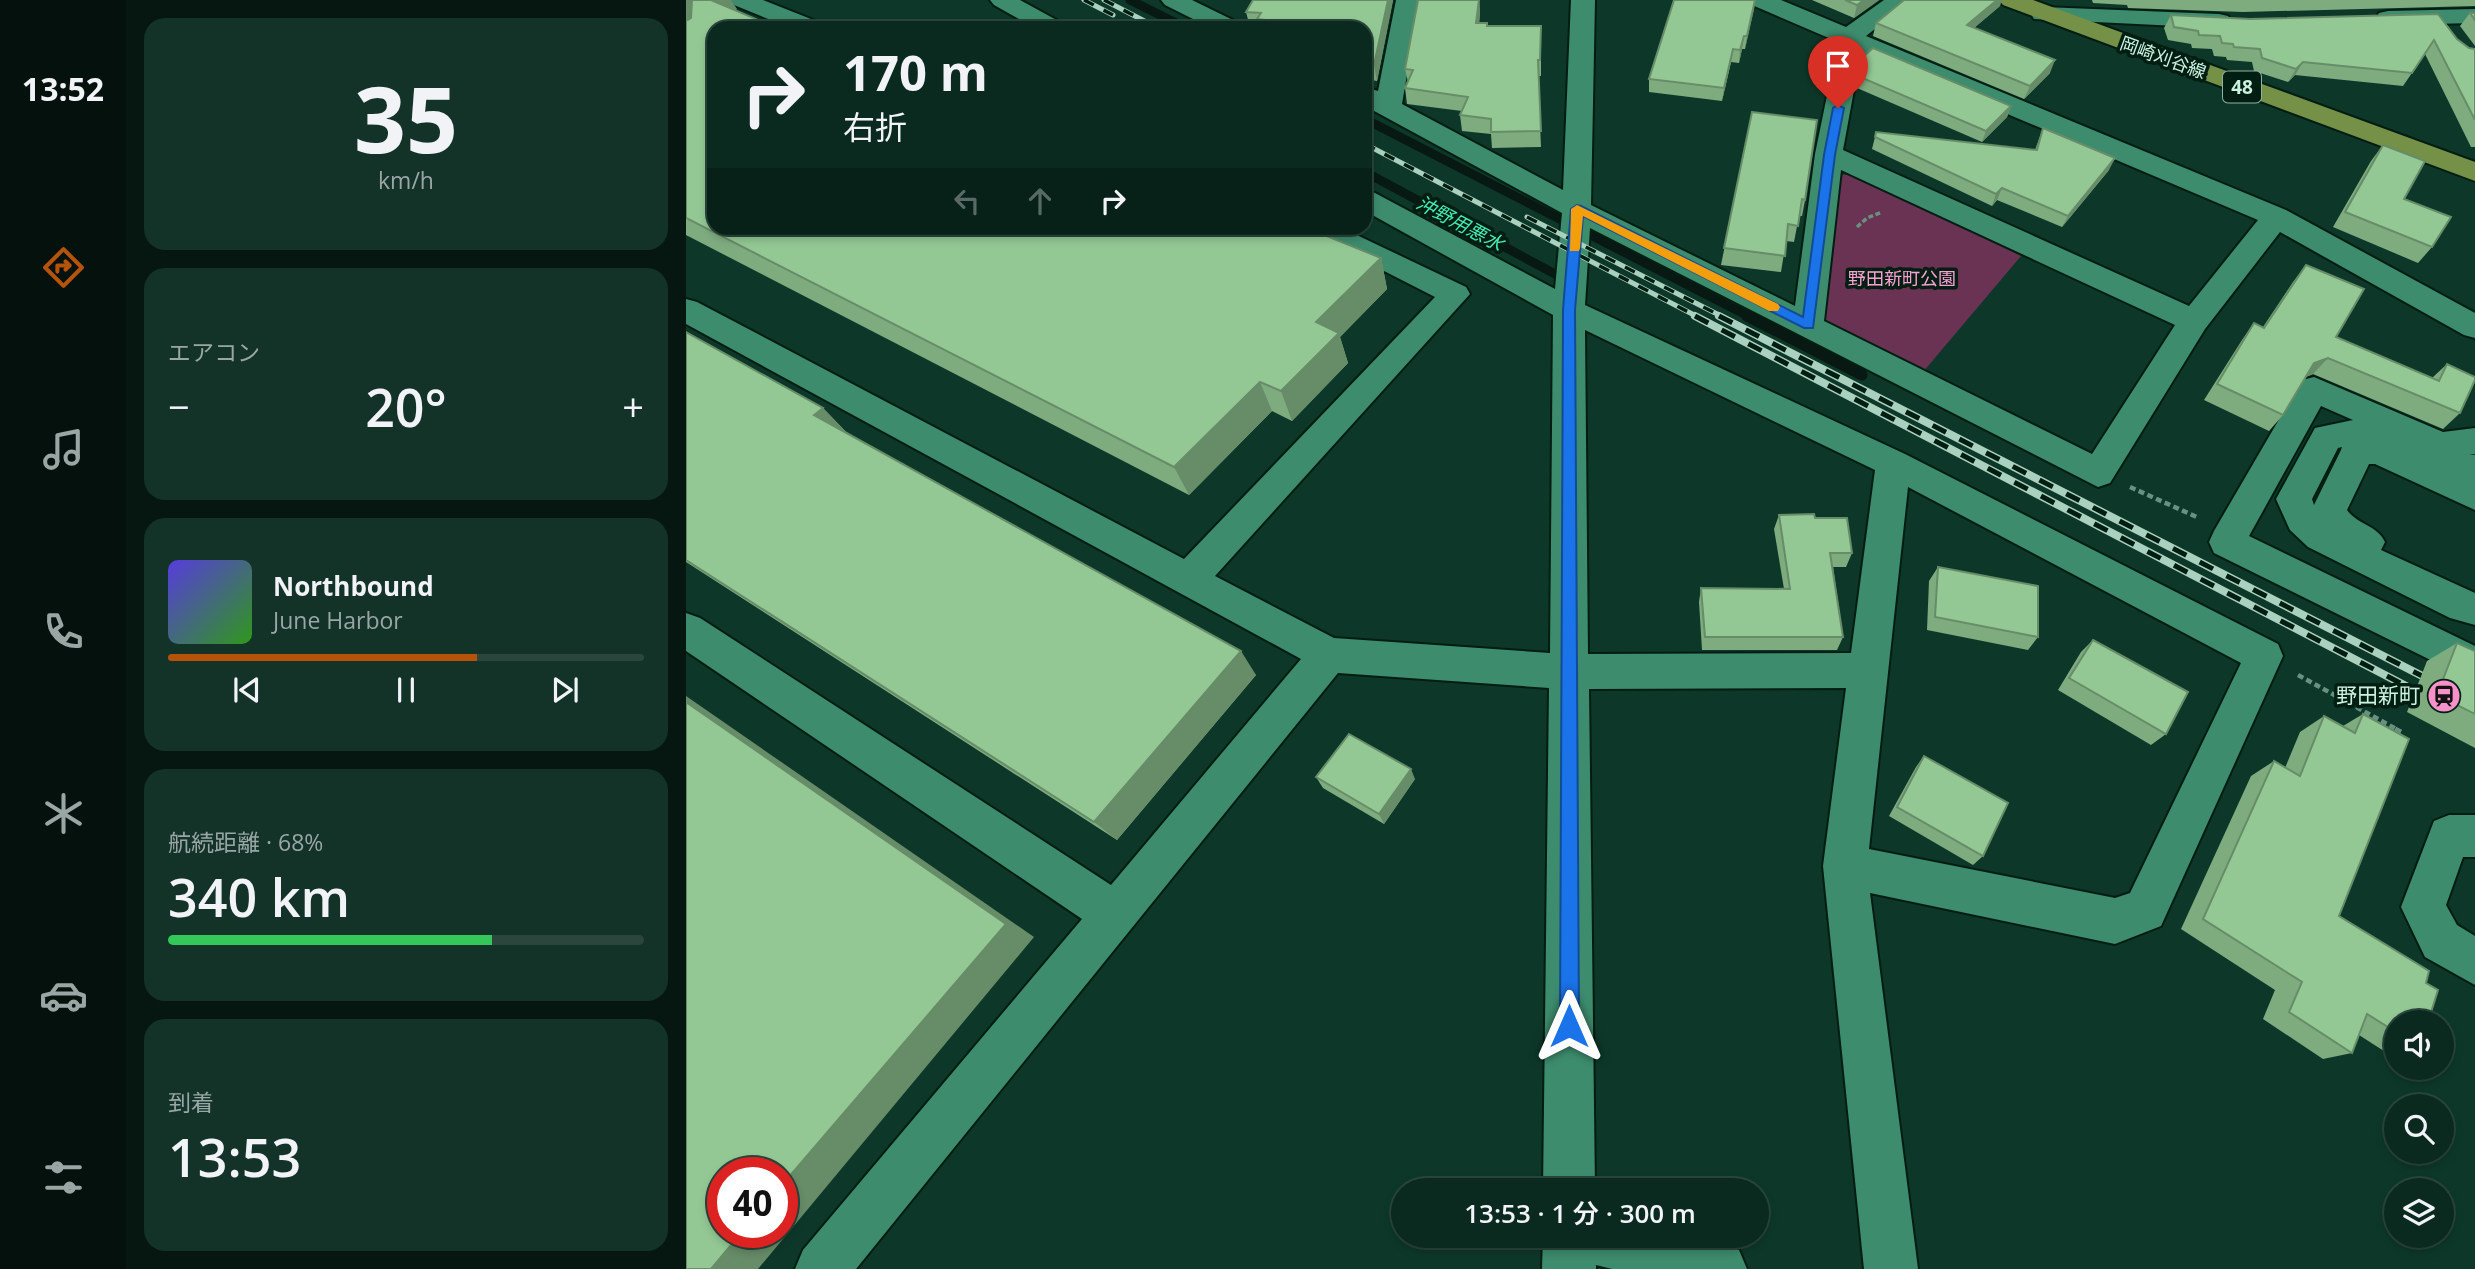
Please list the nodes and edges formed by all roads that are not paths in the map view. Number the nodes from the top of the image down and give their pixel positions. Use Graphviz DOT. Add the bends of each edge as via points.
graph roads {
  1 [pos="1002,0"];
  2 [pos="1173,0"];
  3 [pos="1408,0"];
  4 [pos="1583,0"];
  5 [pos="1760,0"];
  6 [pos="1900,0"];
  7 [pos="2011,0"];
  8 [pos="2232,0"];
  9 [pos="2115,9"];
  10 [pos="743,11"];
  11 [pos="2043,14"];
  12 [pos="2475,16"];
  13 [pos="2437,17"];
  14 [pos="1227,19"];
  15 [pos="2368,19"];
  16 [pos="794,21"];
  17 [pos="1040,21"];
  18 [pos="1851,39"];
  19 [pos="2459,44"];
  20 [pos="1376,101"];
  21 [pos="1829,155"];
  22 [pos="2475,172"];
  23 [pos="1372,203"];
  24 [pos="1577,209"];
  25 [pos="2276,217"];
  26 [pos="1333,235"];
  27 [pos="686,310"];
  28 [pos="1569,310"];
  29 [pos="2194,321"];
  30 [pos="1808,325"];
  31 [pos="2475,327"];
  32 [pos="2475,441"];
  33 [pos="1893,463"];
  34 [pos="2475,468"];
  35 [pos="2475,496"];
  36 [pos="1189,579"];
  37 [pos="2475,583"];
  38 [pos="2475,609"];
  39 [pos="686,630"];
  40 [pos="1329,655"];
  41 [pos="2475,665"];
  42 [pos="1868,670"];
  43 [pos="1570,672"];
  44 [pos="2475,836"];
  45 [pos="1845,866"];
  46 [pos="1116,915"];
  47 [pos="2475,962"];
  48 [pos="1569,1178"];
  49 [pos="1569,1248"];
  50 [pos="1633,1248"];
  51 [pos="822,1269"];
  52 [pos="1569,1269"];
  53 [pos="1720,1269"];
  54 [pos="1891,1269"];
  1 -- 17 [label="street"];
  2 -- 14 [label="street"];
  3 -- 20 [label="street"];
  4 -- 24 [label="street"];
  5 -- 18 [label="street"];
  6 -- 18 [label="street"];
  7 -- 11 [label="main road, 岡崎刈谷線 / 48"];
  8 -- 9 [label="street" via="2243,22"];
  9 -- 11 [label="street"];
  10 -- 16 [label="street" via="766,10"];
  11 -- 22 [label="main road, 岡崎刈谷線 / 48"];
  12 -- 13 [label="street"];
  13 -- 15 [label="street"];
  13 -- 19 [label="street"];
  18 -- 21 [label="street"];
  18 -- 25 [label="street"];
  20 -- 24 [label="street"];
  21 -- 29 [label="street"];
  21 -- 30 [label="street"];
  23 -- 28 [label="street"];
  24 -- 28 [label="street"];
  24 -- 30 [label="street"];
  25 -- 29 [label="street"];
  25 -- 31 [label="street"];
  26 -- 36 [label="street" via="1455,294"];
  27 -- 36 [label="street"];
  28 -- 33 [label="street"];
  28 -- 43 [label="street"];
  29 -- 30 [label="street" via="2098,473"];
  32 -- 41 [label="street" via="2440,445 2314,389 2227,542"];
  33 -- 42 [label="street"];
  33 -- 45 [label="street" via="2264,656 2146,910 2115,921"];
  34 -- 38 [label="street" via="2446,465 2381,435 2346,431 2327,437 2294,499 2303,520 2321,537"];
  35 -- 37 [label="street" via="2380,451 2358,450 2329,511 2340,528 2449,582"];
  36 -- 40 [label="street"];
  39 -- 46 [label="street"];
  40 -- 43 [label="street"];
  40 -- 46 [label="street"];
  42 -- 43 [label="street"];
  42 -- 45 [label="street"];
  43 -- 48 [label="street"];
  44 -- 47 [label="street" via="2449,836 2423,907 2441,942"];
  45 -- 54 [label="street"];
  46 -- 51 [label="street"];
  49 -- 52 [label="street"];
  50 -- 53 [label="street"];
}
